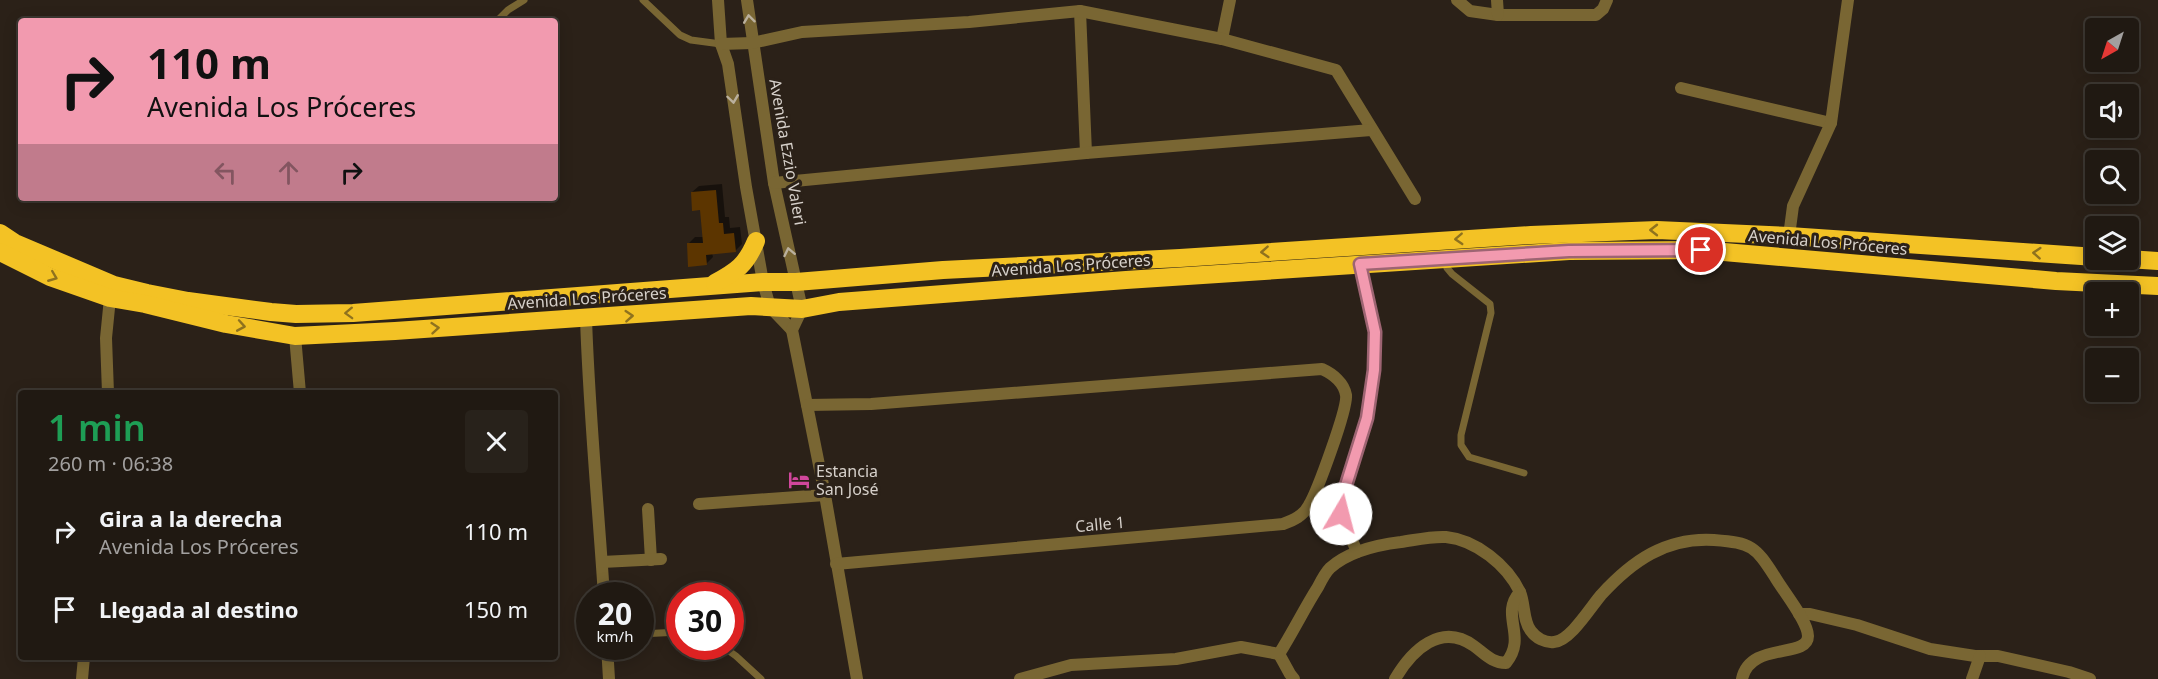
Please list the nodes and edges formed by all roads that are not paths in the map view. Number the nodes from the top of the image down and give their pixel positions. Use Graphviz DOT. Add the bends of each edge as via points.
graph roads {
  1 [pos="524,0"];
  2 [pos="643,0"];
  3 [pos="718,0"];
  4 [pos="747,0"];
  5 [pos="1230,0"];
  6 [pos="1457,0"];
  7 [pos="1497,0"];
  8 [pos="1607,0"];
  9 [pos="1848,0"];
  10 [pos="1080,12"];
  11 [pos="1497,15"];
  12 [pos="500,18"];
  13 [pos="1222,39"];
  14 [pos="752,43"];
  15 [pos="721,44"];
  16 [pos="1681,88"];
  17 [pos="1831,123"];
  18 [pos="1371,130"];
  19 [pos="1086,153"];
  20 [pos="774,183"];
  21 [pos="1415,199"];
  22 [pos="0,233"];
  23 [pos="1789,236"];
  24 [pos="756,241"];
  25 [pos="0,252"];
  26 [pos="2085,256"];
  27 [pos="1444,259"];
  28 [pos="2139,260"];
  29 [pos="2158,261"];
  30 [pos="1360,264"];
  31 [pos="763,282"];
  32 [pos="796,282"];
  33 [pos="709,286"];
  34 [pos="2158,286"];
  35 [pos="110,298"];
  36 [pos="770,307"];
  37 [pos="802,309"];
  38 [pos="586,318"];
  39 [pos="792,330"];
  40 [pos="295,336"];
  41 [pos="108,390"];
  42 [pos="300,390"];
  43 [pos="807,405"];
  44 [pos="1524,473"];
  45 [pos="825,495"];
  46 [pos="699,504"];
  47 [pos="648,509"];
  48 [pos="1357,552"];
  49 [pos="602,562"];
  50 [pos="836,564"];
  51 [pos="603,582"];
  52 [pos="1520,592"];
  53 [pos="1799,614"];
  54 [pos="1279,654"];
  55 [pos="1980,656"];
  56 [pos="84,660"];
  57 [pos="608,660"];
  58 [pos="740,660"];
  59 [pos="856,678"];
  60 [pos="82,679"];
  61 [pos="609,679"];
  62 [pos="761,679"];
  63 [pos="1020,679"];
  64 [pos="1294,679"];
  65 [pos="1395,679"];
  66 [pos="1742,679"];
  67 [pos="1972,679"];
  68 [pos="2090,679"];
  1 -- 12 [label="lane"];
  2 -- 15 [label="lane" via="680,35"];
  3 -- 15 [label="street"];
  14 -- 4 [label="street, Avenida Ezzio Valeri, one-way"];
  5 -- 13 [label="street"];
  6 -- 11 [label="street" via="1470,11"];
  7 -- 11 [label="street"];
  8 -- 11 [label="street" via="1596,15"];
  9 -- 17 [label="street"];
  10 -- 13 [label="street"];
  10 -- 14 [label="street" via="802,32"];
  10 -- 19 [label="street"];
  13 -- 18 [label="street" via="1336,70"];
  14 -- 15 [label="street"];
  14 -- 20 [label="street, Avenida Ezzio Valeri"];
  15 -- 24 [label="street, one-way" via="728,64"];
  16 -- 17 [label="street"];
  17 -- 23 [label="street" via="1793,206"];
  18 -- 19 [label="street"];
  18 -- 21 [label="street"];
  19 -- 20 [label="street"];
  32 -- 20 [label="street, Avenida Ezzio Valeri, one-way"];
  33 -- 22 [label="highway, Avenida Los Próceres, one-way" via="352,313 288,313 188,301 114,285"];
  26 -- 23 [label="highway, Avenida Los Próceres, one-way"];
  23 -- 32 [label="highway, Avenida Los Próceres, one-way" via="1657,230 1531,235"];
  24 -- 31 [label="street"];
  24 -- 33 [label="highway" via="738,270"];
  25 -- 35 [label="highway, Avenida Los Próceres, one-way"];
  27 -- 30 [label="highway, Avenida Los Próceres"];
  27 -- 34 [label="highway, Avenida Los Próceres" via="1569,251 1701,250 2056,281"];
  27 -- 44 [label="lane" via="1452,274 1490,304 1491,313 1461,445 1469,457"];
  28 -- 29 [label="highway"];
  30 -- 37 [label="highway, Avenida Los Próceres" via="839,302"];
  30 -- 48 [label="street" via="1375,332 1374,370 1367,418 1342,498 1341,514"];
  31 -- 32 [label="highway, Avenida Los Próceres"];
  31 -- 33 [label="highway, Avenida Los Próceres"];
  31 -- 36 [label="street"];
  32 -- 37 [label="street, Avenida Ezzio Valeri"];
  35 -- 40 [label="highway, Avenida Los Próceres, one-way"];
  35 -- 41 [label="street" via="106,338"];
  36 -- 37 [label="highway, Avenida Los Próceres"];
  38 -- 36 [label="highway, Avenida Los Próceres, one-way"];
  36 -- 39 [label="street"];
  37 -- 39 [label="street"];
  40 -- 38 [label="highway, Avenida Los Próceres, one-way"];
  38 -- 49 [label="street"];
  39 -- 43 [label="street"];
  40 -- 42 [label="street"];
  43 -- 45 [label="street"];
  43 -- 50 [label="street, Calle 1" via="871,404 1322,369 1342,385 1346,397 1329,459 1309,506 1298,519 1283,524"];
  45 -- 46 [label="street"];
  45 -- 50 [label="street"];
  47 -- 49 [label="street" via="656,559"];
  48 -- 52 [label="street" via="1383,544 1447,537 1473,545 1491,557"];
  48 -- 54 [label="street" via="1329,569"];
  49 -- 51 [label="street"];
  50 -- 59 [label="street"];
  52 -- 53 [label="street" via="1529,630 1541,640 1554,643 1565,640 1601,595 1655,550 1696,539 1731,541 1744,543 1759,553"];
  52 -- 65 [label="street" via="1511,606 1515,650 1506,663 1498,663 1472,644 1450,635 1437,637 1416,651"];
  53 -- 55 [label="street" via="1857,625 1930,649"];
  53 -- 66 [label="street" via="1808,635 1806,643 1754,659"];
  54 -- 63 [label="street" via="1240,647 1176,659 1071,665"];
  54 -- 64 [label="street"];
  55 -- 67 [label="street"];
  55 -- 68 [label="street" via="1998,656"];
  56 -- 60 [label="street"];
  57 -- 61 [label="street"];
  58 -- 62 [label="lane"];
}
